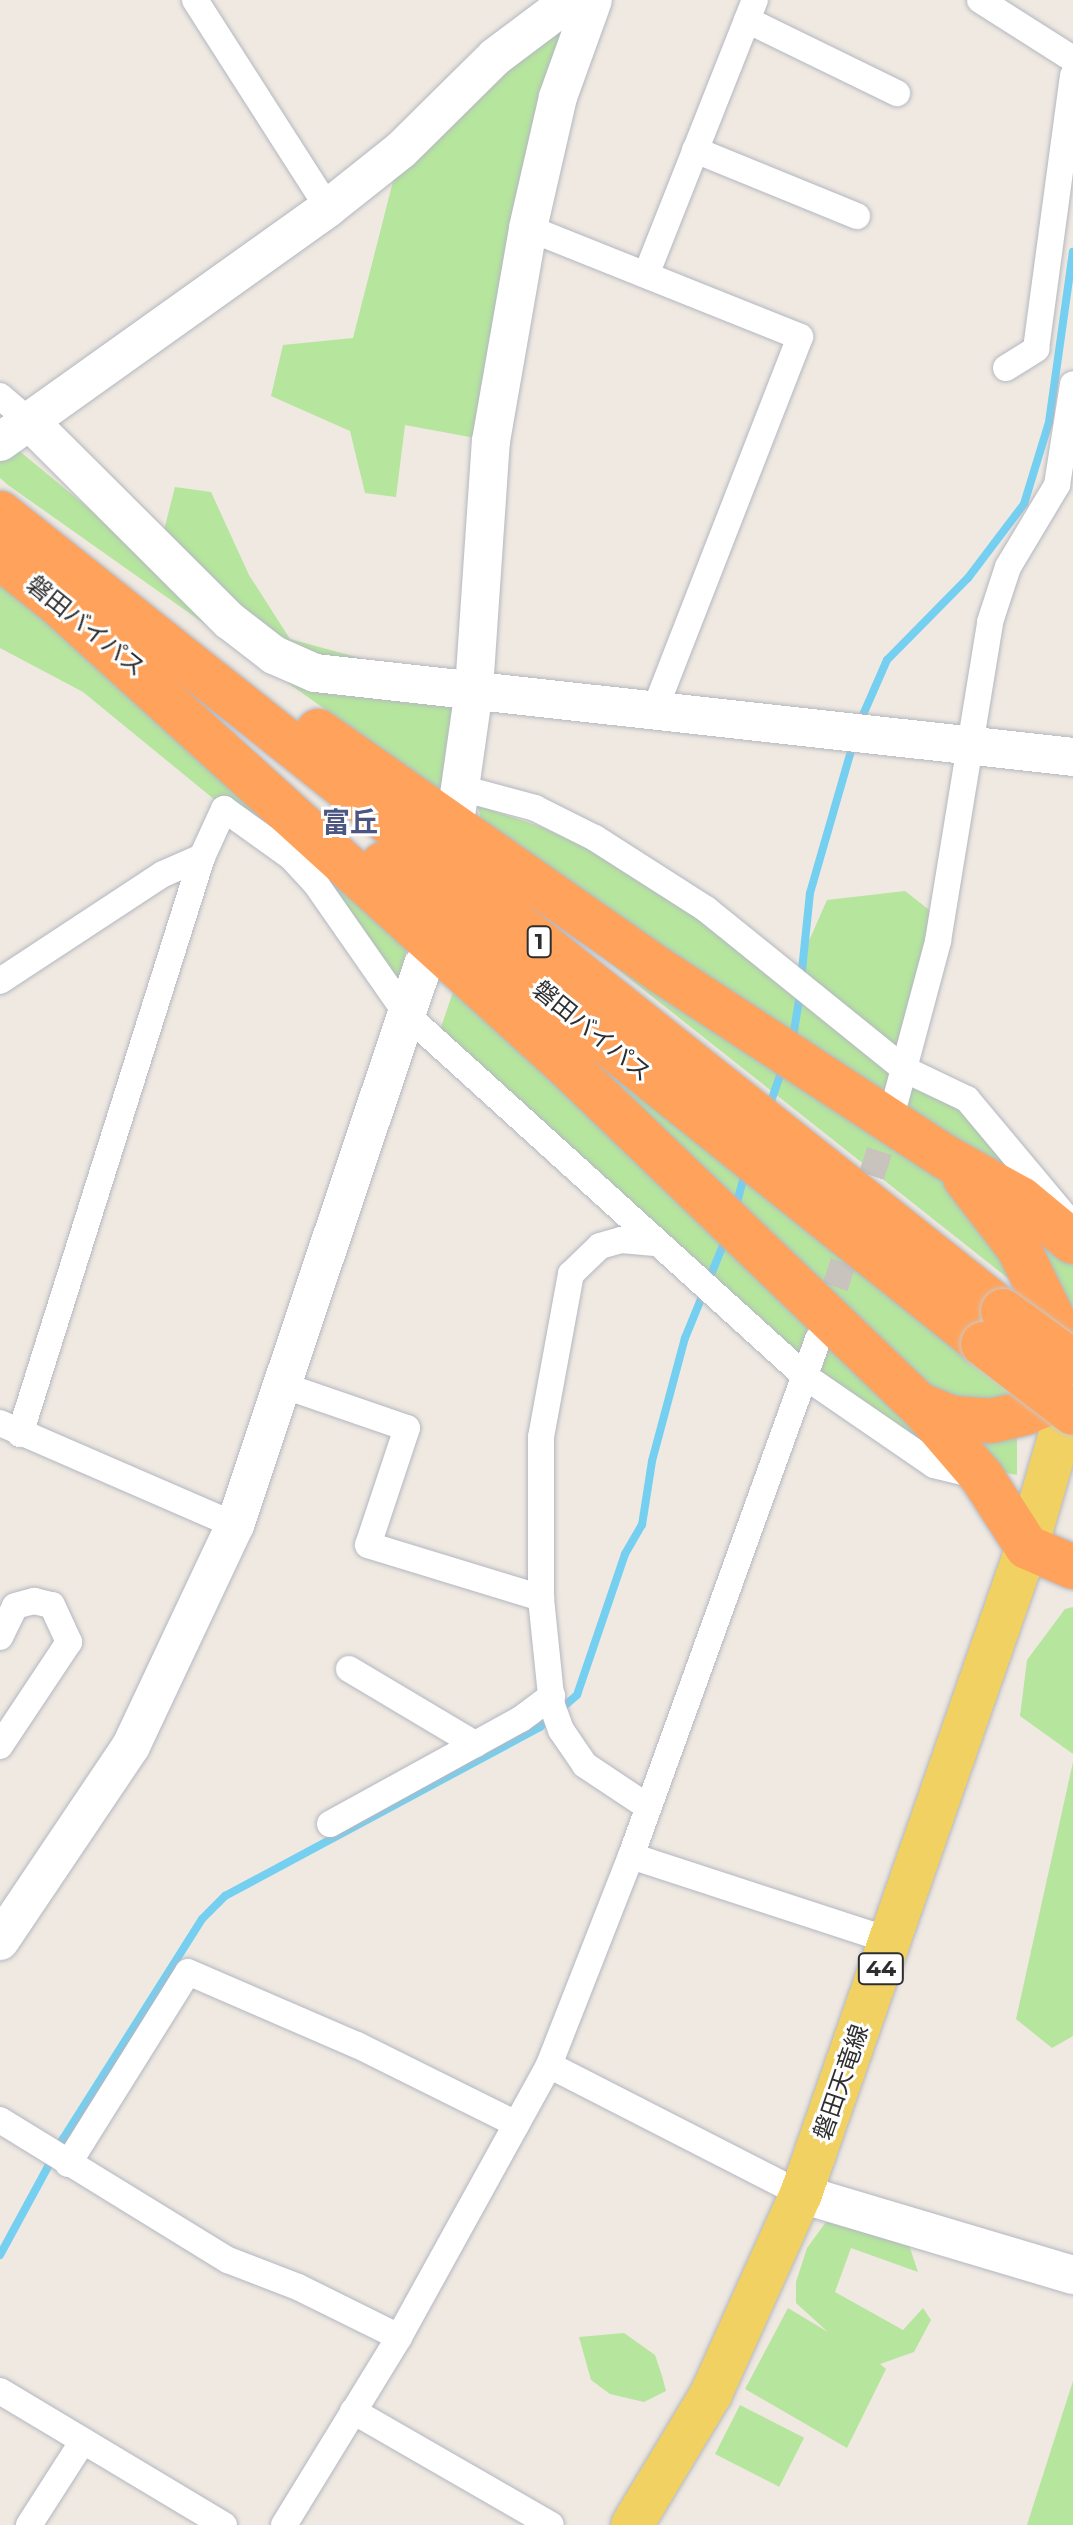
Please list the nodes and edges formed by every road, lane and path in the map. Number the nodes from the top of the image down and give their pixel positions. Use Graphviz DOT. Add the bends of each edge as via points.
graph roads {
  1 [pos="195,0"];
  2 [pos="585,0"];
  3 [pos="593,0"];
  4 [pos="980,0"];
  5 [pos="751,10"];
  6 [pos="1073,59"];
  7 [pos="1073,75"];
  8 [pos="897,93"];
  9 [pos="695,150"];
  10 [pos="328,208"];
  11 [pos="857,216"];
  12 [pos="528,228"];
  13 [pos="646,275"];
  14 [pos="1006,368"];
  15 [pos="1073,384"];
  16 [pos="0,396"];
  17 [pos="14,432"];
  18 [pos="1065,485"];
  19 [pos="0,513"];
  20 [pos="0,557"];
  21 [pos="69,590"];
  22 [pos="474,689"];
  23 [pos="655,709"];
  24 [pos="973,745"];
  25 [pos="1073,757"];
  26 [pos="459,798"];
  27 [pos="202,857"];
  28 [pos="423,965"];
  29 [pos="2,976"];
  30 [pos="408,1016"];
  31 [pos="904,1069"];
  32 [pos="895,1102"];
  33 [pos="947,1158"];
  34 [pos="1073,1225"];
  35 [pos="1073,1242"];
  36 [pos="655,1243"];
  37 [pos="818,1339"];
  38 [pos="806,1377"];
  39 [pos="282,1385"];
  40 [pos="1072,1399"];
  41 [pos="920,1405"];
  42 [pos="10,1428"];
  43 [pos="982,1477"];
  44 [pos="235,1525"];
  45 [pos="1027,1547"];
  46 [pos="1073,1567"];
  47 [pos="541,1598"];
  48 [pos="0,1637"];
  49 [pos="349,1669"];
  50 [pos="552,1701"];
  51 [pos="475,1744"];
  52 [pos="0,1746"];
  53 [pos="648,1807"];
  54 [pos="330,1824"];
  55 [pos="631,1856"];
  56 [pos="0,1941"];
  57 [pos="891,1941"];
  58 [pos="549,2065"];
  59 [pos="0,2120"];
  60 [pos="516,2124"];
  61 [pos="68,2164"];
  62 [pos="801,2194"];
  63 [pos="1073,2275"];
  64 [pos="399,2337"];
  65 [pos="0,2391"];
  66 [pos="353,2411"];
  67 [pos="83,2441"];
  68 [pos="29,2525"];
  69 [pos="224,2525"];
  70 [pos="284,2525"];
  71 [pos="551,2525"];
  72 [pos="632,2525"];
  1 -- 10 [label="street"];
  2 -- 10 [label="street" via="555,12 495,57 401,150"];
  3 -- 12 [label="street" via="558,97"];
  4 -- 6 [label="street"];
  5 -- 8 [label="street"];
  5 -- 9 [label="street"];
  7 -- 14 [label="street" via="1036,349"];
  9 -- 11 [label="street"];
  9 -- 13 [label="street"];
  10 -- 17 [label="street"];
  12 -- 13 [label="street"];
  12 -- 22 [label="street" via="491,441"];
  13 -- 23 [label="street" via="800,337"];
  15 -- 18 [label="street"];
  16 -- 17 [label="street"];
  17 -- 22 [label="street" via="274,655 315,673"];
  18 -- 24 [label="street" via="1008,567 990,622"];
  19 -- 21 [label="highway, 磐田バイパス / 1"];
  20 -- 21 [label="highway, 磐田バイパス / 1"];
  21 -- 33 [label="highway, 1" via="275,702 664,973"];
  21 -- 40 [label="highway, 磐田バイパス / 1, bridge" via="993,1328"];
  21 -- 41 [label="highway"];
  22 -- 23 [label="street"];
  22 -- 26 [label="street"];
  23 -- 24 [label="street"];
  24 -- 25 [label="street"];
  24 -- 31 [label="street" via="938,941"];
  26 -- 31 [label="street" via="535,808 595,838 706,909"];
  27 -- 29 [label="street" via="163,874"];
  27 -- 30 [label="street" via="224,809 291,857 316,884"];
  27 -- 42 [label="street"];
  28 -- 30 [label="street"];
  30 -- 36 [label="street"];
  30 -- 39 [label="street"];
  31 -- 32 [label="street"];
  31 -- 34 [label="street" via="967,1099"];
  33 -- 35 [label="highway, 1" via="1021,1199"];
  33 -- 40 [label="highway" via="997,1213 1018,1247 1068,1361"];
  36 -- 38 [label="street"];
  36 -- 47 [label="street" via="621,1240 600,1246 582,1258 565,1292 541,1437"];
  37 -- 38 [label="street"];
  38 -- 43 [label="street" via="934,1465"];
  38 -- 53 [label="street"];
  39 -- 44 [label="street"];
  39 -- 47 [label="street" via="407,1428 368,1545"];
  40 -- 41 [label="highway" via="991,1421 952,1418"];
  40 -- 45 [label="main road, 磐田天竜線 / 44"];
  41 -- 43 [label="highway"];
  42 -- 44 [label="street"];
  43 -- 45 [label="highway"];
  44 -- 56 [label="street" via="131,1746"];
  45 -- 46 [label="highway"];
  45 -- 57 [label="main road, 磐田天竜線 / 44"];
  47 -- 50 [label="street"];
  48 -- 52 [label="street" via="15,1606 34,1601 52,1605 69,1642"];
  49 -- 51 [label="street"];
  50 -- 51 [label="street"];
  50 -- 53 [label="street" via="561,1730 585,1765"];
  51 -- 54 [label="street"];
  53 -- 55 [label="street"];
  55 -- 57 [label="street"];
  55 -- 58 [label="street"];
  57 -- 62 [label="main road, 磐田天竜線 / 44"];
  58 -- 60 [label="street"];
  58 -- 62 [label="street"];
  59 -- 61 [label="street"];
  60 -- 61 [label="street" via="357,2045 188,1972"];
  60 -- 64 [label="street"];
  61 -- 64 [label="street" via="228,2260 298,2287"];
  62 -- 63 [label="street"];
  62 -- 72 [label="main road, 磐田天竜線 / 44" via="711,2394"];
  64 -- 66 [label="street"];
  65 -- 67 [label="street"];
  66 -- 70 [label="street"];
  66 -- 71 [label="street"];
  67 -- 68 [label="street"];
  67 -- 69 [label="street"];
}
